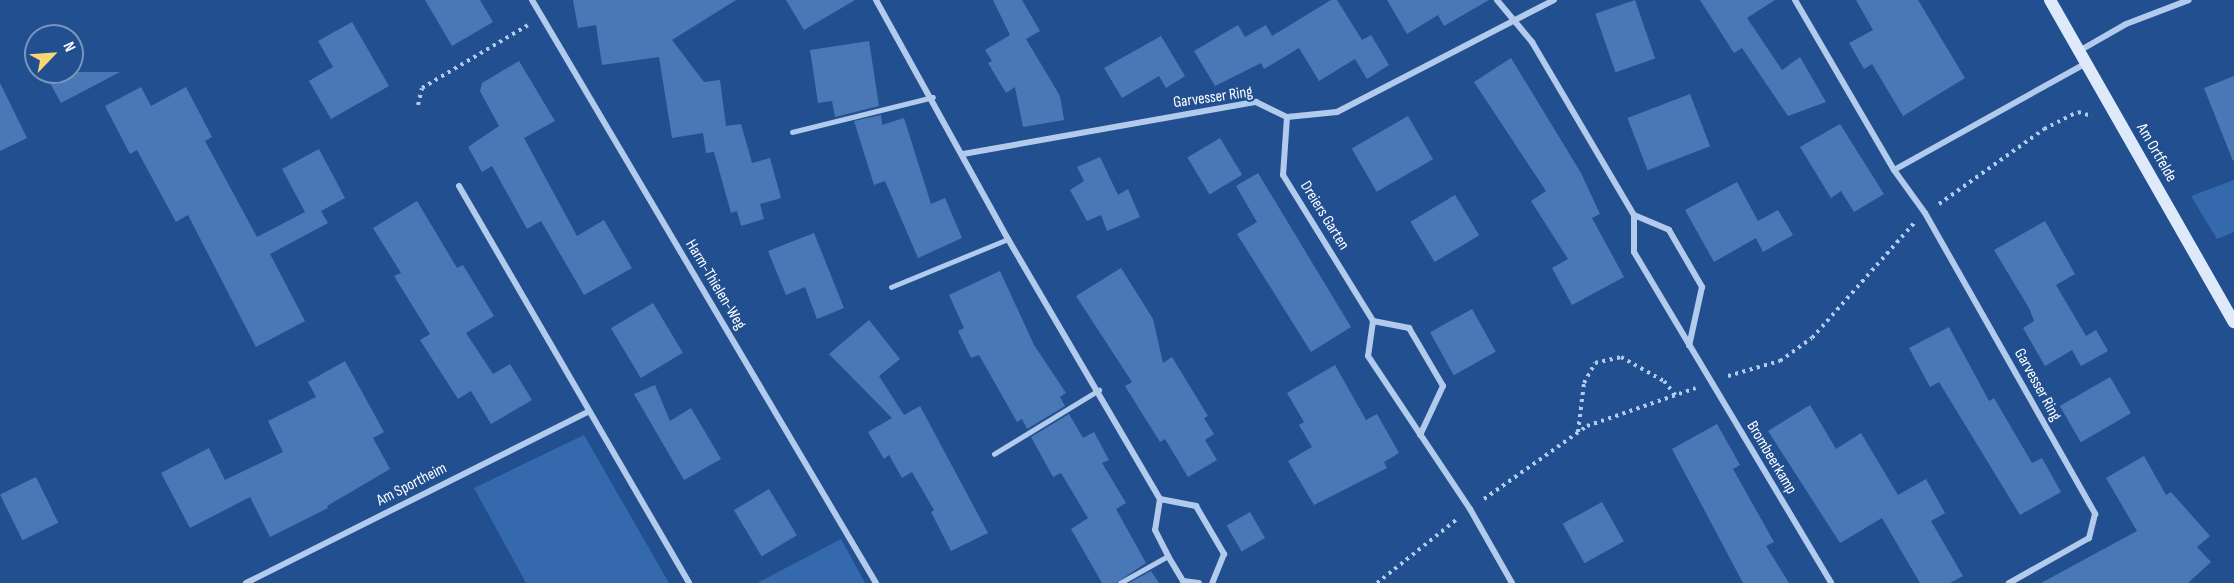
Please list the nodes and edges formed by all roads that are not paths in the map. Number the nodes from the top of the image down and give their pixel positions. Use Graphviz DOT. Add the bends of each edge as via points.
graph roads {
  1 [pos="532,0"];
  2 [pos="876,0"];
  3 [pos="1497,0"];
  4 [pos="1554,0"];
  5 [pos="1795,0"];
  6 [pos="2050,0"];
  7 [pos="2189,0"];
  8 [pos="1516,19"];
  9 [pos="2079,51"];
  10 [pos="2086,63"];
  11 [pos="933,97"];
  12 [pos="1287,117"];
  13 [pos="792,132"];
  14 [pos="963,154"];
  15 [pos="1894,170"];
  16 [pos="459,186"];
  17 [pos="1634,214"];
  18 [pos="1008,239"];
  19 [pos="891,287"];
  20 [pos="1373,321"];
  21 [pos="2234,322"];
  22 [pos="1689,347"];
  23 [pos="1099,390"];
  24 [pos="589,411"];
  25 [pos="1420,435"];
  26 [pos="994,454"];
  27 [pos="1160,499"];
  28 [pos="1168,556"];
  29 [pos="246,583"];
  30 [pos="689,583"];
  31 [pos="876,583"];
  32 [pos="1120,583"];
  33 [pos="1199,583"];
  34 [pos="1212,583"];
  35 [pos="1512,583"];
  36 [pos="1831,583"];
  37 [pos="2008,583"];
  1 -- 31 [label="street, Harm-Thielen-Weg"];
  2 -- 11 [label="street"];
  3 -- 8 [label="street"];
  4 -- 8 [label="street"];
  5 -- 15 [label="street, Garvesser Ring"];
  6 -- 9 [label="street, Am Ortfelde"];
  7 -- 9 [label="street" via="2126,24"];
  8 -- 12 [label="street" via="1337,112"];
  8 -- 17 [label="street"];
  9 -- 10 [label="street, Am Ortfelde"];
  10 -- 15 [label="street"];
  10 -- 21 [label="street, Am Ortfelde"];
  11 -- 13 [label="lane"];
  11 -- 14 [label="street"];
  12 -- 14 [label="street, Garvesser Ring" via="1256,102"];
  12 -- 20 [label="street, Dreiers Garten" via="1283,175"];
  14 -- 18 [label="street"];
  15 -- 37 [label="street, Garvesser Ring" via="1925,213 2095,513 2089,538"];
  16 -- 24 [label="street"];
  17 -- 22 [label="street, Brombeerkamp" via="1634,252"];
  17 -- 22 [label="street" via="1669,230 1702,287"];
  18 -- 19 [label="lane"];
  18 -- 23 [label="street"];
  20 -- 25 [label="street" via="1368,356"];
  20 -- 25 [label="street" via="1409,328 1443,386"];
  22 -- 36 [label="street, Brombeerkamp"];
  23 -- 26 [label="lane"];
  23 -- 27 [label="street"];
  24 -- 29 [label="street, Am Sportheim"];
  24 -- 30 [label="street"];
  25 -- 35 [label="street" via="1470,509"];
  27 -- 28 [label="street" via="1155,530"];
  27 -- 34 [label="street" via="1196,506 1224,554"];
  28 -- 32 [label="lane"];
  28 -- 33 [label="street" via="1183,581"];
}
